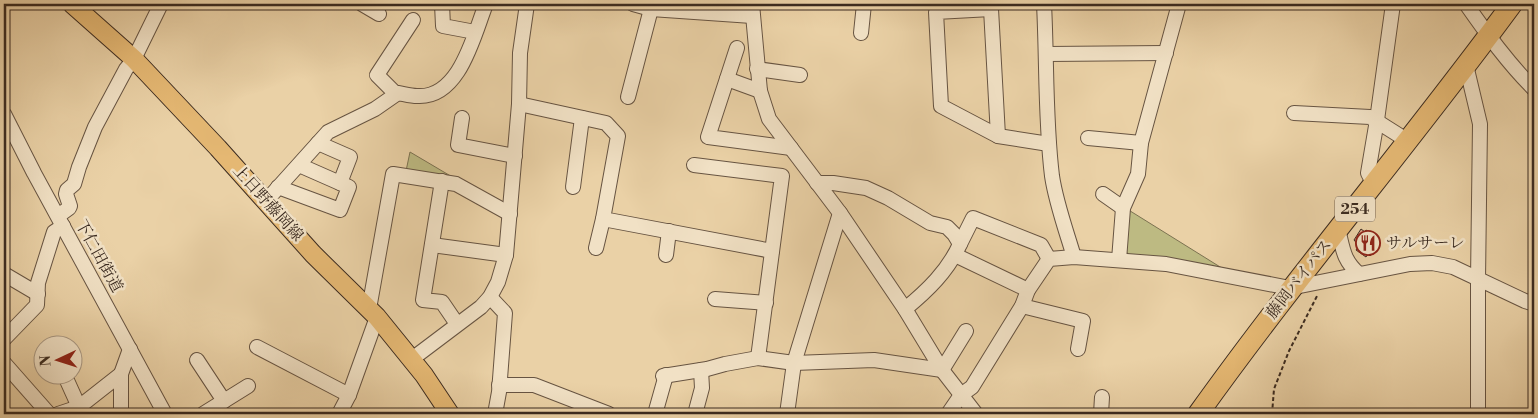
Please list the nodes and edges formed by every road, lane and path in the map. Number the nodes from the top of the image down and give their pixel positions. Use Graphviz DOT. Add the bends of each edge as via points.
graph roads {
  1 [pos="72,4"];
  2 [pos="162,4"];
  3 [pos="362,4"];
  4 [pos="442,4"];
  5 [pos="486,4"];
  6 [pos="527,4"];
  7 [pos="633,4"];
  8 [pos="864,4"];
  9 [pos="1044,4"];
  10 [pos="1179,4"];
  11 [pos="1393,4"];
  12 [pos="1466,4"];
  13 [pos="1512,4"];
  14 [pos="991,6"];
  15 [pos="651,9"];
  16 [pos="752,10"];
  17 [pos="379,14"];
  18 [pos="412,20"];
  19 [pos="475,32"];
  20 [pos="861,33"];
  21 [pos="1488,36"];
  22 [pos="737,48"];
  23 [pos="1166,53"];
  24 [pos="1047,54"];
  25 [pos="134,59"];
  26 [pos="1466,65"];
  27 [pos="757,69"];
  28 [pos="800,75"];
  29 [pos="727,79"];
  30 [pos="1534,89"];
  31 [pos="760,91"];
  32 [pos="396,94"];
  33 [pos="628,98"];
  34 [pos="519,104"];
  35 [pos="1294,113"];
  36 [pos="4,114"];
  37 [pos="462,118"];
  38 [pos="582,118"];
  39 [pos="1377,120"];
  40 [pos="8,131"];
  41 [pos="998,136"];
  42 [pos="1088,138"];
  43 [pos="1408,141"];
  44 [pos="318,143"];
  45 [pos="1142,143"];
  46 [pos="1049,144"];
  47 [pos="791,148"];
  48 [pos="515,156"];
  49 [pos="298,165"];
  50 [pos="694,165"];
  51 [pos="442,182"];
  52 [pos="340,183"];
  53 [pos="817,183"];
  54 [pos="1374,185"];
  55 [pos="278,187"];
  56 [pos="573,187"];
  57 [pos="1103,194"];
  58 [pos="266,201"];
  59 [pos="1123,208"];
  60 [pos="840,213"];
  61 [pos="510,214"];
  62 [pos="603,219"];
  63 [pos="60,221"];
  64 [pos="1338,229"];
  65 [pos="669,231"];
  66 [pos="432,245"];
  67 [pos="596,248"];
  68 [pos="958,250"];
  69 [pos="772,251"];
  70 [pos="666,254"];
  71 [pos="506,255"];
  72 [pos="1074,257"];
  73 [pos="1049,259"];
  74 [pos="1119,260"];
  75 [pos="4,274"];
  76 [pos="1359,274"];
  77 [pos="1478,280"];
  78 [pos="1324,282"];
  79 [pos="1290,288"];
  80 [pos="1028,290"];
  81 [pos="38,294"];
  82 [pos="490,297"];
  83 [pos="715,299"];
  84 [pos="766,303"];
  85 [pos="1534,304"];
  86 [pos="1022,306"];
  87 [pos="905,309"];
  88 [pos="373,313"];
  89 [pos="458,324"];
  90 [pos="966,331"];
  91 [pos="4,339"];
  92 [pos="257,347"];
  93 [pos="130,349"];
  94 [pos="1078,349"];
  95 [pos="758,358"];
  96 [pos="412,359"];
  97 [pos="198,360"];
  98 [pos="794,363"];
  99 [pos="4,364"];
  100 [pos="701,370"];
  101 [pos="942,370"];
  102 [pos="121,374"];
  103 [pos="499,385"];
  104 [pos="69,386"];
  105 [pos="248,386"];
  106 [pos="349,395"];
  107 [pos="961,395"];
  108 [pos="1102,397"];
  109 [pos="224,401"];
  110 [pos="79,407"];
  111 [pos="49,414"];
  112 [pos="58,414"];
  113 [pos="121,414"];
  114 [pos="165,414"];
  115 [pos="203,414"];
  116 [pos="339,414"];
  117 [pos="450,414"];
  118 [pos="495,414"];
  119 [pos="609,414"];
  120 [pos="655,414"];
  121 [pos="695,414"];
  122 [pos="787,414"];
  123 [pos="948,414"];
  124 [pos="976,414"];
  125 [pos="1101,414"];
  126 [pos="1198,414"];
  127 [pos="1272,414"];
  128 [pos="1478,414"];
  1 -- 25 [label="main road, 上日野藤岡線"];
  2 -- 25 [label="street"];
  3 -- 17 [label="street"];
  4 -- 19 [label="street" via="443,26"];
  5 -- 19 [label="street"];
  6 -- 34 [label="street" via="520,53"];
  7 -- 15 [label="street"];
  8 -- 20 [label="street"];
  9 -- 24 [label="street"];
  10 -- 23 [label="street"];
  11 -- 39 [label="street"];
  12 -- 21 [label="street"];
  13 -- 21 [label="highway, 藤岡バイパス / 254"];
  14 -- 41 [label="street"];
  14 -- 41 [label="street" via="936,12 941,106"];
  15 -- 16 [label="street"];
  15 -- 33 [label="street"];
  16 -- 27 [label="street"];
  18 -- 32 [label="street" via="376,75"];
  19 -- 32 [label="street" via="460,71 448,85 419,96"];
  21 -- 26 [label="highway, 藤岡バイパス / 254"];
  21 -- 30 [label="street"];
  22 -- 29 [label="street"];
  23 -- 24 [label="street"];
  23 -- 45 [label="street"];
  24 -- 46 [label="street"];
  25 -- 58 [label="main road, 上日野藤岡線"];
  25 -- 63 [label="street" via="96,127 74,184 66,194 70,206"];
  26 -- 43 [label="highway, 藤岡バイパス / 254"];
  26 -- 77 [label="street" via="1480,124"];
  27 -- 28 [label="street"];
  27 -- 31 [label="street"];
  29 -- 31 [label="street"];
  29 -- 47 [label="street" via="708,137"];
  31 -- 47 [label="street" via="769,119"];
  32 -- 44 [label="street" via="328,132"];
  34 -- 38 [label="street"];
  34 -- 48 [label="street"];
  35 -- 39 [label="street"];
  36 -- 40 [label="street, 下仁田街道"];
  37 -- 48 [label="street" via="458,145"];
  38 -- 56 [label="street"];
  38 -- 62 [label="street" via="606,123 618,136"];
  39 -- 43 [label="street"];
  39 -- 54 [label="street" via="1368,173"];
  40 -- 63 [label="street, 下仁田街道"];
  41 -- 46 [label="street"];
  42 -- 45 [label="street"];
  43 -- 54 [label="highway, 藤岡バイパス / 254"];
  44 -- 49 [label="street"];
  44 -- 52 [label="street" via="350,158"];
  45 -- 59 [label="street" via="1138,174"];
  46 -- 72 [label="street" via="1057,197"];
  47 -- 53 [label="street"];
  48 -- 61 [label="street"];
  49 -- 52 [label="street"];
  49 -- 55 [label="street"];
  50 -- 69 [label="street" via="782,176"];
  51 -- 61 [label="street" via="456,184"];
  51 -- 66 [label="street"];
  51 -- 88 [label="street" via="393,174"];
  52 -- 55 [label="street" via="349,186 340,210"];
  53 -- 60 [label="street"];
  53 -- 68 [label="street" via="866,188 888,198 930,222 946,227 954,234"];
  54 -- 64 [label="highway, 藤岡バイパス / 254"];
  55 -- 58 [label="street"];
  57 -- 59 [label="street"];
  58 -- 88 [label="main road, 上日野藤岡線" via="313,254"];
  59 -- 74 [label="street"];
  60 -- 87 [label="street"];
  60 -- 98 [label="street"];
  61 -- 71 [label="street"];
  62 -- 65 [label="street"];
  62 -- 67 [label="street"];
  63 -- 81 [label="street" via="38,284"];
  63 -- 93 [label="street, 下仁田街道"];
  64 -- 76 [label="street" via="1344,258"];
  64 -- 79 [label="highway, 藤岡バイパス / 254"];
  65 -- 69 [label="street"];
  65 -- 70 [label="street"];
  66 -- 71 [label="street"];
  66 -- 89 [label="street" via="423,300 442,302"];
  68 -- 73 [label="street" via="973,218 1041,245"];
  68 -- 80 [label="street"];
  68 -- 87 [label="street" via="931,288"];
  69 -- 84 [label="street"];
  71 -- 82 [label="street"];
  72 -- 73 [label="street"];
  72 -- 74 [label="street"];
  73 -- 80 [label="street"];
  74 -- 79 [label="street" via="1166,264"];
  75 -- 81 [label="street"];
  76 -- 77 [label="street" via="1432,263 1453,267"];
  76 -- 78 [label="street"];
  77 -- 85 [label="street"];
  77 -- 128 [label="street"];
  78 -- 79 [label="street"];
  78 -- 127 [label="path" via="1274,389"];
  79 -- 126 [label="highway, 藤岡バイパス / 254"];
  80 -- 86 [label="street"];
  81 -- 91 [label="street" via="37,305"];
  82 -- 89 [label="street"];
  82 -- 103 [label="street" via="505,313"];
  83 -- 84 [label="street"];
  84 -- 95 [label="street"];
  86 -- 94 [label="street" via="1083,321"];
  86 -- 107 [label="street" via="972,387"];
  87 -- 101 [label="street"];
  88 -- 96 [label="main road, 上日野藤岡線"];
  88 -- 106 [label="street"];
  89 -- 96 [label="street"];
  90 -- 101 [label="street"];
  92 -- 106 [label="street"];
  93 -- 102 [label="street"];
  93 -- 114 [label="street, 下仁田街道"];
  95 -- 98 [label="street"];
  95 -- 100 [label="street"];
  96 -- 117 [label="main road, 上日野藤岡線"];
  97 -- 109 [label="street"];
  98 -- 101 [label="street" via="874,360"];
  98 -- 122 [label="street"];
  99 -- 111 [label="street"];
  100 -- 120 [label="street" via="664,375"];
  100 -- 121 [label="street" via="702,388"];
  101 -- 107 [label="street"];
  102 -- 110 [label="street"];
  102 -- 113 [label="street"];
  103 -- 118 [label="street"];
  103 -- 119 [label="street" via="534,385"];
  104 -- 110 [label="street"];
  105 -- 109 [label="street"];
  106 -- 116 [label="street"];
  107 -- 123 [label="street"];
  107 -- 124 [label="street"];
  108 -- 125 [label="street"];
  109 -- 115 [label="street"];
  110 -- 112 [label="street"];
}
